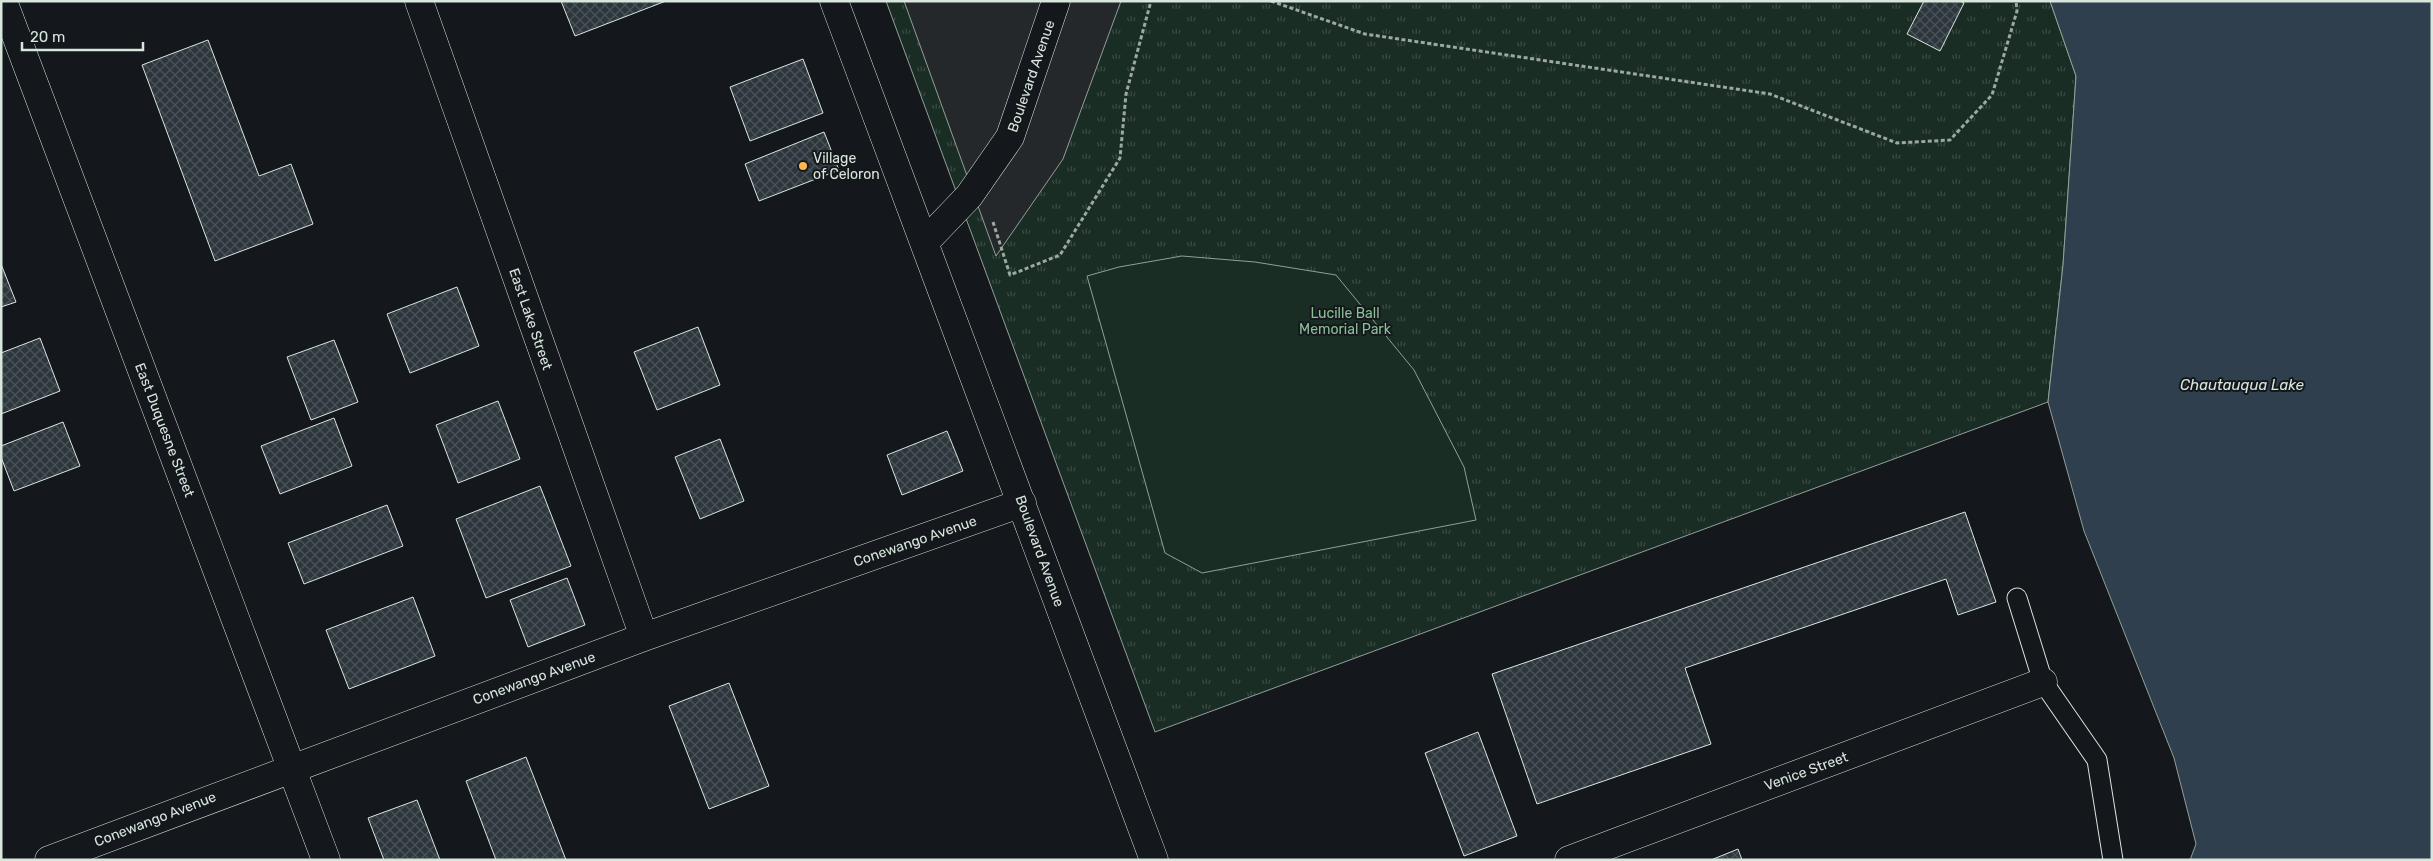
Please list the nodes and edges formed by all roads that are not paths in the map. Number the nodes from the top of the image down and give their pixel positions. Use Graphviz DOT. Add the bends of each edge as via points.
graph roads {
  1 [pos="3,1"];
  2 [pos="419,1"];
  3 [pos="834,1"];
  4 [pos="1056,1"];
  5 [pos="925,242"];
  6 [pos="1022,503"];
  7 [pos="2017,598"];
  8 [pos="644,637"];
  9 [pos="2044,682"];
  10 [pos="293,767"];
  11 [pos="49,860"];
  12 [pos="326,860"];
  13 [pos="1154,860"];
  14 [pos="1569,860"];
  15 [pos="2113,860"];
  1 -- 10 [label="street, East Duquesne Street"];
  2 -- 8 [label="street, East Lake Street"];
  3 -- 5 [label="street, Boulevard Avenue"];
  4 -- 5 [label="street, Boulevard Avenue" via="1010,137 969,196"];
  5 -- 6 [label="street, Boulevard Avenue"];
  6 -- 8 [label="street, Conewango Avenue"];
  6 -- 13 [label="street, Boulevard Avenue"];
  7 -- 9 [label="lane"];
  8 -- 10 [label="street, Conewango Avenue"];
  9 -- 14 [label="street, Venice Street"];
  9 -- 15 [label="lane" via="2097,760"];
  10 -- 11 [label="street, Conewango Avenue"];
  10 -- 12 [label="street, East Duquesne Street"];
}
